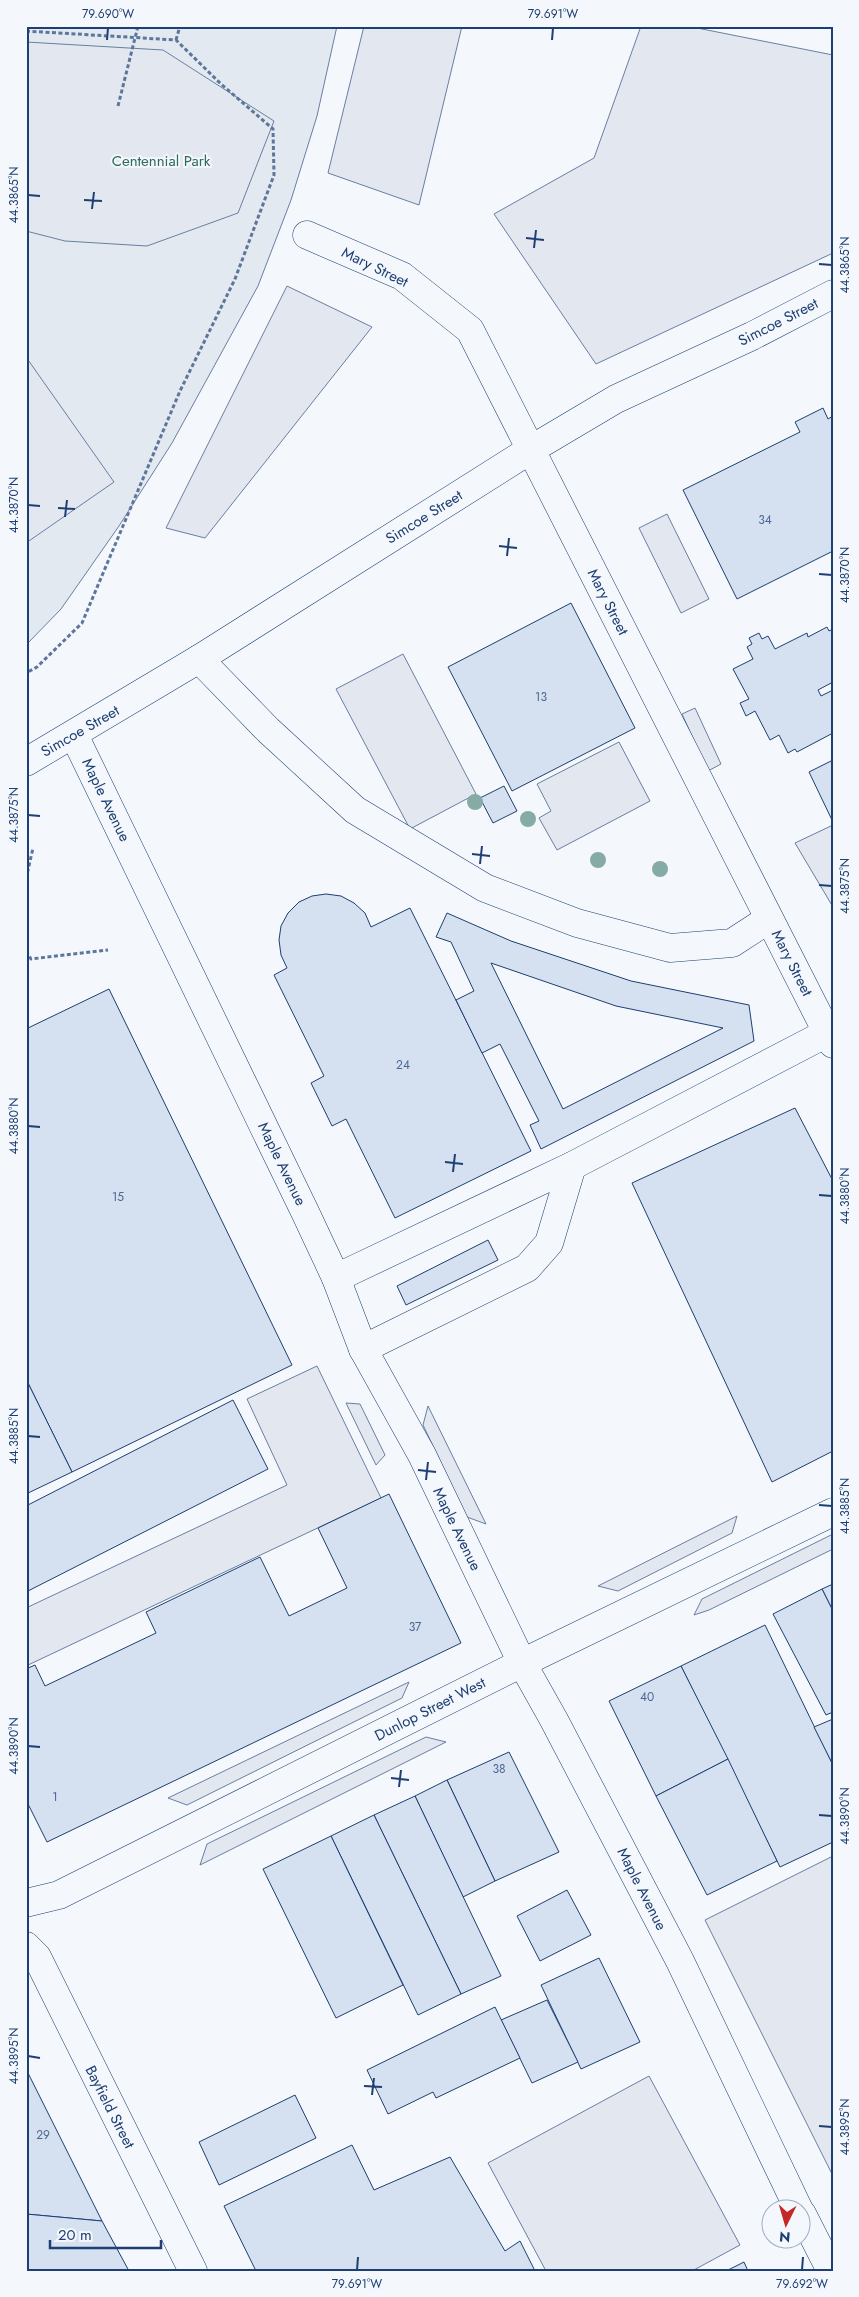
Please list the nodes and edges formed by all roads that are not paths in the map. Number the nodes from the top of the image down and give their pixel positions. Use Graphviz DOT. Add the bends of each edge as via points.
graph roads {
  1 [pos="307,235"];
  2 [pos="833,294"];
  3 [pos="530,450"];
  4 [pos="200,659"];
  5 [pos="74,735"];
  6 [pos="26,762"];
  7 [pos="769,919"];
  8 [pos="830,1038"];
  9 [pos="572,1166"];
  10 [pos="336,1278"];
  11 [pos="363,1349"];
  12 [pos="833,1512"];
  13 [pos="522,1663"];
  14 [pos="26,1903"];
  15 [pos="26,1946"];
  16 [pos="795,2200"];
  17 [pos="812,2234"];
  18 [pos="193,2271"];
  19 [pos="830,2271"];
  1 -- 3 [label="street, Mary Street" via="402,276 470,330"];
  2 -- 3 [label="street, Simcoe Street" via="752,336 616,399"];
  3 -- 4 [label="street, Simcoe Street"];
  3 -- 7 [label="street, Mary Street"];
  4 -- 5 [label="street, Simcoe Street"];
  4 -- 7 [label="street" via="268,730 355,810 485,888 577,923 670,948 732,943"];
  5 -- 6 [label="street, Simcoe Street"];
  5 -- 10 [label="street, Maple Avenue"];
  7 -- 8 [label="street, Mary Street"];
  8 -- 9 [label="street"];
  9 -- 10 [label="street"];
  9 -- 11 [label="street" via="549,1243 527,1268"];
  10 -- 11 [label="street, Maple Avenue"];
  11 -- 13 [label="street, Maple Avenue" via="422,1456"];
  12 -- 13 [label="street, Dunlop Street West"];
  13 -- 14 [label="street, Dunlop Street West" via="59,1895"];
  13 -- 16 [label="street, Maple Avenue" via="680,1962"];
  15 -- 18 [label="street, Bayfield Street" via="37,1957"];
  17 -- 19 [label="street"];
}
